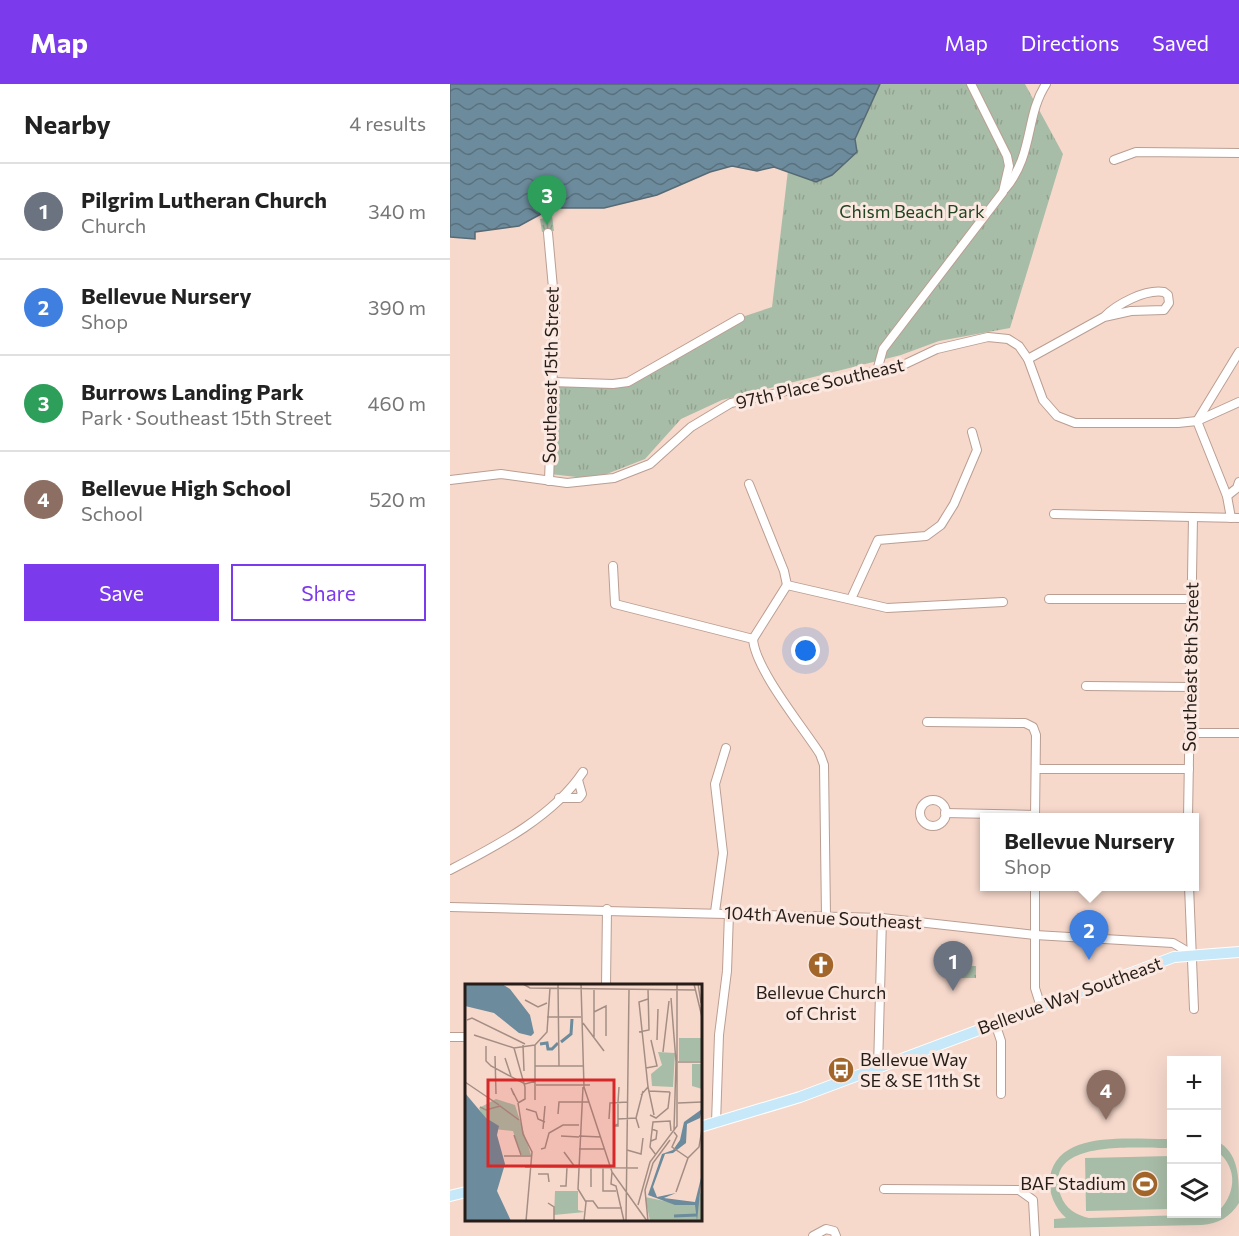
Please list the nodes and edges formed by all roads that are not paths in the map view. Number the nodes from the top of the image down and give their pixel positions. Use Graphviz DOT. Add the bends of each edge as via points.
graph roads {
  1 [pos="971,84"];
  2 [pos="1046,84"];
  3 [pos="1239,153"];
  4 [pos="1114,160"];
  5 [pos="1003,192"];
  6 [pos="548,233"];
  7 [pos="1104,317"];
  8 [pos="740,318"];
  9 [pos="1239,352"];
  10 [pos="1028,359"];
  11 [pos="877,370"];
  12 [pos="552,382"];
  13 [pos="1239,402"];
  14 [pos="1197,421"];
  15 [pos="972,432"];
  16 [pos="450,480"];
  17 [pos="549,481"];
  18 [pos="1239,482"];
  19 [pos="749,484"];
  20 [pos="1227,496"];
  21 [pos="1054,514"];
  22 [pos="1193,517"];
  23 [pos="1235,518"];
  24 [pos="613,566"];
  25 [pos="787,585"];
  26 [pos="851,599"];
  27 [pos="1049,599"];
  28 [pos="1191,599"];
  29 [pos="1003,602"];
  30 [pos="753,639"];
  31 [pos="1086,686"];
  32 [pos="1191,687"];
  33 [pos="927,722"];
  34 [pos="1190,733"];
  35 [pos="1239,733"];
  36 [pos="726,748"];
  37 [pos="1036,769"];
  38 [pos="1189,769"];
  39 [pos="559,798"];
  40 [pos="945,813"];
  41 [pos="1035,813"];
  42 [pos="1188,813"];
  43 [pos="980,814"];
  44 [pos="450,870"];
  45 [pos="1035,891"];
  46 [pos="1189,891"];
  47 [pos="450,907"];
  48 [pos="607,909"];
  49 [pos="715,912"];
  50 [pos="729,913"];
  51 [pos="826,916"];
  52 [pos="882,918"];
  53 [pos="1035,934"];
  54 [pos="1239,952"];
  55 [pos="1192,954"];
  56 [pos="606,984"];
  57 [pos="1041,1007"];
  58 [pos="1194,1009"];
  59 [pos="995,1023"];
  60 [pos="878,1068"];
  61 [pos="1001,1094"];
  62 [pos="716,1123"];
  63 [pos="702,1126"];
  64 [pos="884,1189"];
  65 [pos="465,1192"];
  66 [pos="450,1196"];
  67 [pos="813,1236"];
  68 [pos="836,1236"];
  69 [pos="1035,1236"];
  1 -- 5 [label="street" via="1008,156"];
  2 -- 5 [label="street" via="1038,100 1023,162"];
  3 -- 4 [label="street" via="1136,152"];
  5 -- 11 [label="street" via="883,349"];
  6 -- 12 [label="street, Southeast 15th Street" via="555,310"];
  7 -- 7 [label="street" via="1114,307 1151,292 1168,295 1169,303 1164,310"];
  7 -- 10 [label="street"];
  8 -- 12 [label="street" via="628,382"];
  9 -- 14 [label="street"];
  10 -- 11 [label="street, 97th Place Southeast" via="1015,342 988,337 956,343 913,362"];
  10 -- 14 [label="street" via="1043,400 1065,420 1097,425"];
  11 -- 17 [label="street, 97th Place Southeast" via="731,403 703,418 662,456 630,473 596,482"];
  12 -- 17 [label="street, Southeast 15th Street"];
  13 -- 14 [label="street"];
  14 -- 20 [label="street"];
  15 -- 26 [label="street" via="977,450 947,517 926,536 878,540"];
  16 -- 17 [label="street, 97th Place Southeast" via="501,474"];
  18 -- 20 [label="street"];
  19 -- 25 [label="street"];
  20 -- 23 [label="street"];
  21 -- 22 [label="street"];
  22 -- 23 [label="street"];
  22 -- 28 [label="street, Southeast 8th Street"];
  24 -- 30 [label="street" via="615,604"];
  25 -- 26 [label="street"];
  25 -- 30 [label="street"];
  26 -- 29 [label="street" via="896,608"];
  27 -- 28 [label="street"];
  28 -- 32 [label="street, Southeast 8th Street"];
  30 -- 51 [label="street" via="753,649 762,666 824,765"];
  31 -- 32 [label="street"];
  32 -- 34 [label="street, Southeast 8th Street"];
  33 -- 37 [label="street" via="1025,723 1033,727 1036,735"];
  34 -- 35 [label="street"];
  34 -- 38 [label="street, Southeast 8th Street"];
  36 -- 49 [label="street" via="715,784 723,853"];
  37 -- 38 [label="street"];
  37 -- 41 [label="street"];
  38 -- 42 [label="street, Southeast 8th Street"];
  39 -- 39 [label="street" via="580,776 579,798"];
  39 -- 44 [label="street" via="545,812 489,849"];
  40 -- 43 [label="street"];
  45 -- 53 [label="street"];
  46 -- 55 [label="street"];
  47 -- 48 [label="street, 104th Avenue Southeast"];
  48 -- 49 [label="street, 104th Avenue Southeast"];
  48 -- 56 [label="street"];
  49 -- 50 [label="street, 104th Avenue Southeast"];
  50 -- 51 [label="street, 104th Avenue Southeast"];
  50 -- 62 [label="street"];
  51 -- 52 [label="street, 104th Avenue Southeast"];
  52 -- 53 [label="street, 104th Avenue Southeast"];
  52 -- 60 [label="street"];
  53 -- 55 [label="street, 104th Avenue Southeast" via="1173,943"];
  53 -- 57 [label="street" via="1035,987"];
  54 -- 55 [label="main road, Bellevue Way Southeast"];
  55 -- 57 [label="main road, Bellevue Way Southeast" via="1174,957"];
  55 -- 58 [label="street"];
  57 -- 59 [label="main road, Bellevue Way Southeast"];
  59 -- 60 [label="main road, Bellevue Way Southeast"];
  59 -- 61 [label="street" via="1001,1041"];
  60 -- 62 [label="main road, Bellevue Way Southeast"];
  62 -- 63 [label="main road, Bellevue Way Southeast"];
  64 -- 69 [label="street" via="1014,1189 1029,1195 1034,1204"];
  65 -- 66 [label="main road"];
  67 -- 68 [label="street" via="826,1229"];
}
